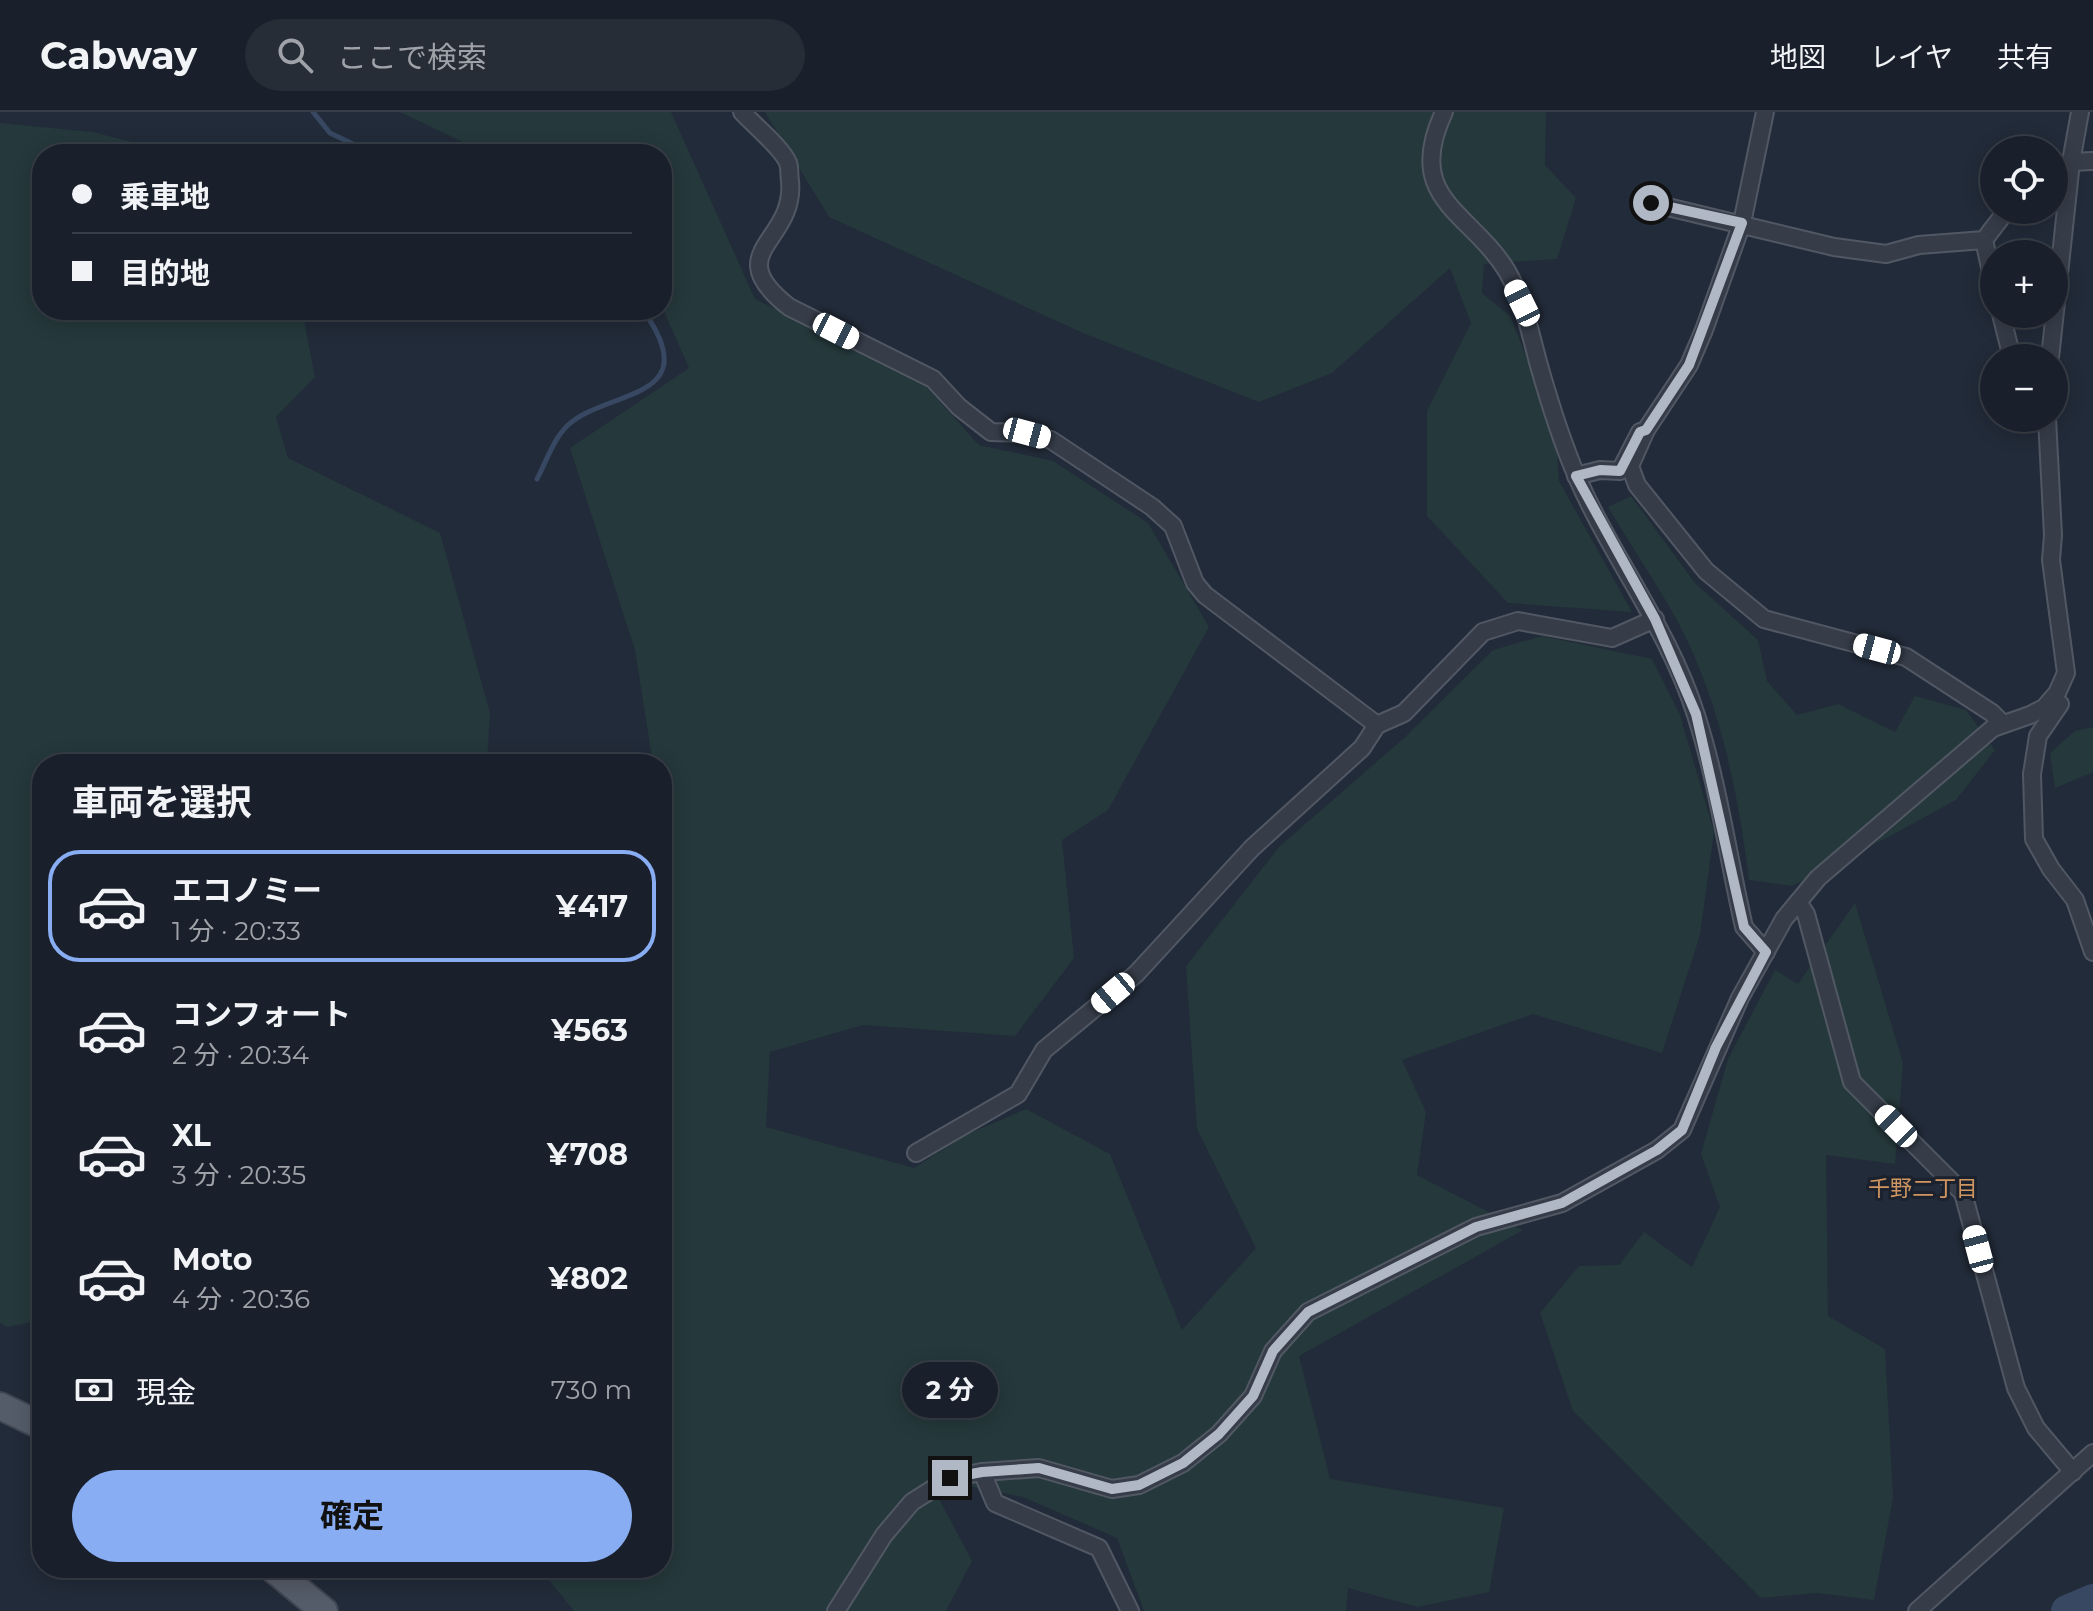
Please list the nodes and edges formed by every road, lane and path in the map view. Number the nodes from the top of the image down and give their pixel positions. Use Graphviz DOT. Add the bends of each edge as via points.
graph roads {
  1 [pos="742,112"];
  2 [pos="1444,112"];
  3 [pos="1765,112"];
  4 [pos="2080,112"];
  5 [pos="2093,161"];
  6 [pos="2071,162"];
  7 [pos="2068,169"];
  8 [pos="1651,203"];
  9 [pos="1742,223"];
  10 [pos="1996,224"];
  11 [pos="2059,224"];
  12 [pos="1980,240"];
  13 [pos="1984,240"];
  14 [pos="2051,344"];
  15 [pos="1646,430"];
  16 [pos="2048,432"];
  17 [pos="1576,476"];
  18 [pos="1655,619"];
  19 [pos="2066,673"];
  20 [pos="2003,724"];
  21 [pos="1377,725"];
  22 [pos="1798,902"];
  23 [pos="1766,952"];
  24 [pos="2093,952"];
  25 [pos="916,1153"];
  26 [pos="0,1406"];
  27 [pos="32,1421"];
  28 [pos="2093,1453"];
  29 [pos="982,1472"];
  30 [pos="2073,1472"];
  31 [pos="284,1578"];
  32 [pos="324,1611"];
  33 [pos="836,1611"];
  34 [pos="1130,1611"];
  35 [pos="1917,1611"];
  1 -- 21 [label="street" via="788,162 791,194 783,222 759,250 757,273 768,291 789,307 933,379 991,432 1051,440 1152,507 1173,526 1195,583 1205,595"];
  2 -- 17 [label="street" via="1435,131 1435,183 1442,200 1506,270 1522,303"];
  3 -- 9 [label="street"];
  4 -- 6 [label="street"];
  5 -- 6 [label="street"];
  6 -- 7 [label="street"];
  8 -- 9 [label="street"];
  9 -- 12 [label="street" via="1834,247 1886,254 1919,245"];
  9 -- 15 [label="street" via="1689,365"];
  10 -- 13 [label="street"];
  11 -- 14 [label="street"];
  15 -- 17 [label="street" via="1620,471"];
  15 -- 20 [label="street" via="1630,466 1637,485 1706,571 1764,619 1906,657"];
  16 -- 19 [label="street" via="2051,560"];
  17 -- 18 [label="street"];
  18 -- 21 [label="street" via="1612,638 1518,621 1483,632 1404,713"];
  18 -- 23 [label="street" via="1696,714 1744,927"];
  19 -- 20 [label="street" via="2044,708"];
  19 -- 24 [label="street" via="2072,681 2064,699 2038,736 2032,774 2034,839 2075,900"];
  20 -- 22 [label="street" via="1818,878"];
  21 -- 25 [label="street" via="1362,748 1252,848 1136,974 1044,1050 1018,1094"];
  22 -- 23 [label="street"];
  22 -- 30 [label="street" via="1806,914 1852,1082 1963,1193 2016,1388 2036,1428"];
  23 -- 29 [label="street" via="1716,1047 1682,1130 1657,1150 1562,1203 1476,1227 1308,1312 1273,1351 1253,1396 1219,1434 1183,1463 1139,1485 1112,1489 1039,1468"];
  26 -- 27 [label="main road"];
  28 -- 30 [label="street"];
  29 -- 33 [label="street" via="950,1478 912,1502 884,1535"];
  29 -- 34 [label="street" via="995,1503 1099,1548"];
  30 -- 35 [label="street"];
  31 -- 32 [label="main road"];
}
